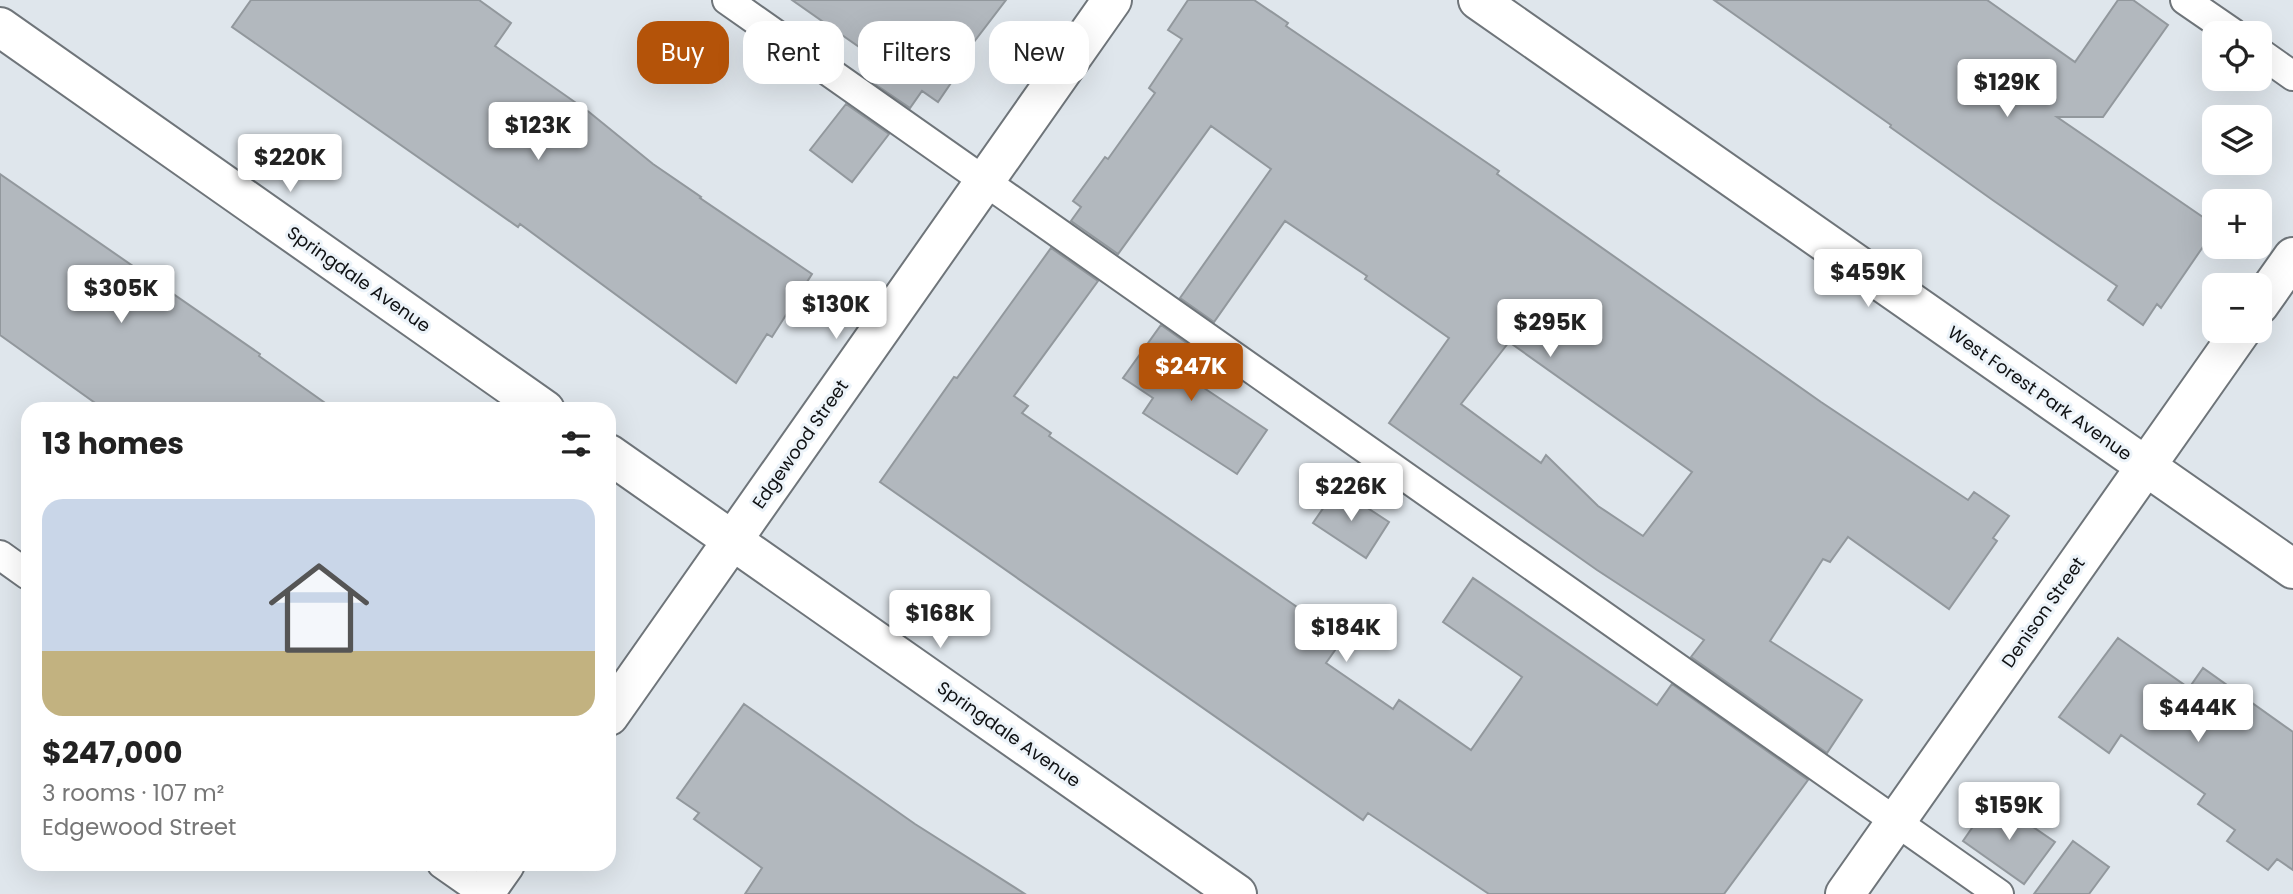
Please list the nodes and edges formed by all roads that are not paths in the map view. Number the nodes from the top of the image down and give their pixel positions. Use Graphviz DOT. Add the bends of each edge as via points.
graph roads {
  1 [pos="727,0"];
  2 [pos="1112,0"];
  3 [pos="1478,0"];
  4 [pos="2185,0"];
  5 [pos="2215,21"];
  6 [pos="0,27"];
  7 [pos="2272,61"];
  8 [pos="2293,76"];
  9 [pos="985,180"];
  10 [pos="2293,257"];
  11 [pos="2272,287"];
  12 [pos="2233,343"];
  13 [pos="534,402"];
  14 [pos="616,459"];
  15 [pos="2146,467"];
  16 [pos="732,541"];
  17 [pos="0,555"];
  18 [pos="2293,569"];
  19 [pos="21,570"];
  20 [pos="616,706"];
  21 [pos="1895,821"];
  22 [pos="452,871"];
  23 [pos="500,871"];
  24 [pos="484,894"];
  25 [pos="1237,894"];
  26 [pos="1845,894"];
  27 [pos="1999,894"];
  1 -- 9 [label="lane"];
  2 -- 9 [label="street, Edgewood Street"];
  3 -- 15 [label="street, West Forest Park Avenue"];
  4 -- 5 [label="lane"];
  6 -- 13 [label="street, Springdale Avenue"];
  7 -- 8 [label="lane"];
  9 -- 16 [label="street, Edgewood Street"];
  9 -- 21 [label="lane"];
  10 -- 11 [label="street"];
  12 -- 15 [label="street, Denison Street"];
  14 -- 16 [label="street, Springdale Avenue"];
  15 -- 18 [label="street, West Forest Park Avenue"];
  15 -- 21 [label="street, Denison Street"];
  16 -- 20 [label="street, Edgewood Street"];
  16 -- 25 [label="street, Springdale Avenue"];
  17 -- 19 [label="lane"];
  21 -- 26 [label="street, Denison Street"];
  21 -- 27 [label="lane"];
  22 -- 24 [label="lane"];
  23 -- 24 [label="street"];
}
